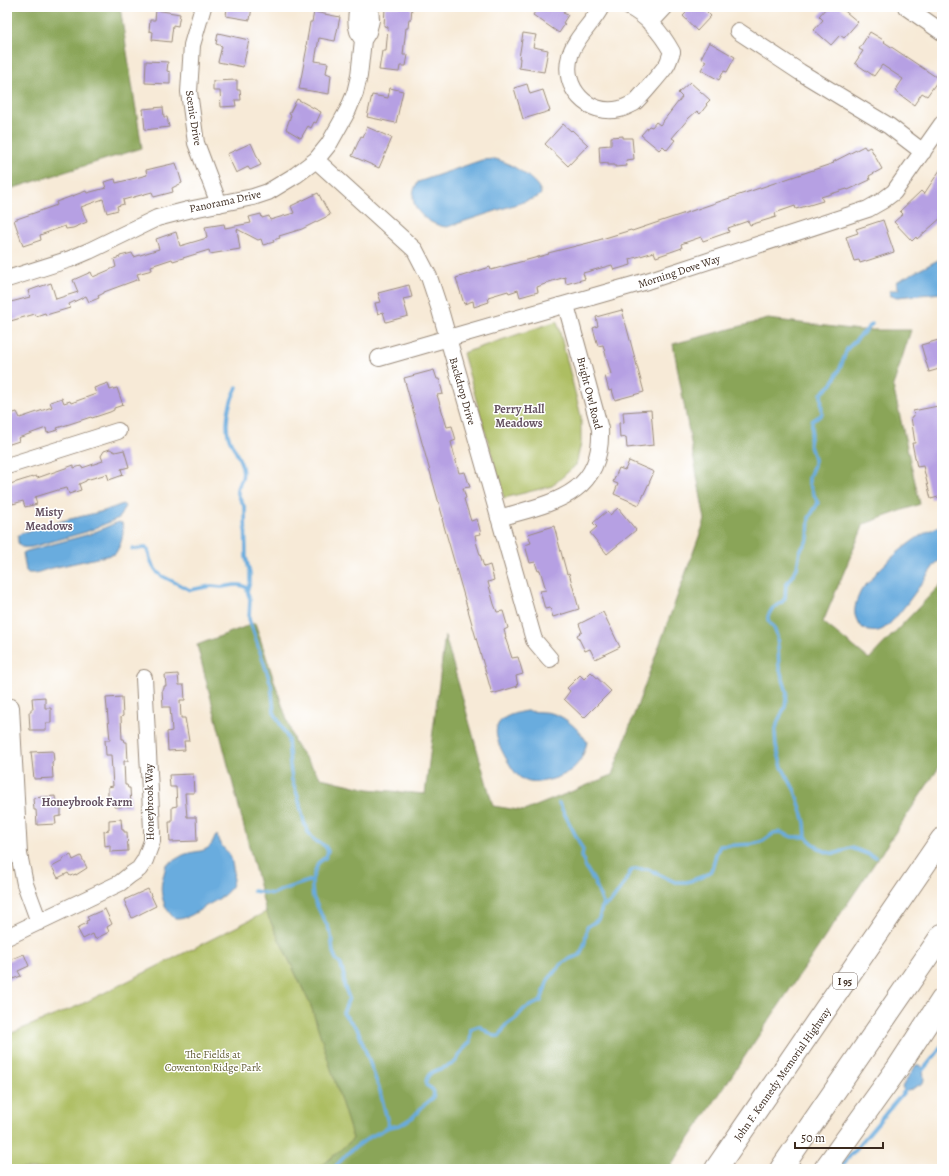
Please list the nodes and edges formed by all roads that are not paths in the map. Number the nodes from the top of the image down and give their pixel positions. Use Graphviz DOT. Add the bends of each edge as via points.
graph roads {
  1 [pos="202,7"];
  2 [pos="358,7"];
  3 [pos="370,7"];
  4 [pos="601,7"];
  5 [pos="629,7"];
  6 [pos="665,7"];
  7 [pos="906,7"];
  8 [pos="650,23"];
  9 [pos="738,31"];
  10 [pos="942,32"];
  11 [pos="363,40"];
  12 [pos="942,124"];
  13 [pos="923,152"];
  14 [pos="316,160"];
  15 [pos="219,204"];
  16 [pos="7,279"];
  17 [pos="566,305"];
  18 [pos="448,338"];
  19 [pos="379,358"];
  20 [pos="118,430"];
  21 [pos="7,466"];
  22 [pos="499,518"];
  23 [pos="550,659"];
  24 [pos="144,678"];
  25 [pos="12,707"];
  26 [pos="942,839"];
  27 [pos="39,922"];
  28 [pos="942,935"];
  29 [pos="7,938"];
  30 [pos="942,1000"];
  31 [pos="716,1169"];
  32 [pos="781,1169"];
  33 [pos="825,1169"];
  1 -- 15 [label="street, Scenic Drive" via="192,45 189,92 196,143"];
  2 -- 11 [label="street, Panorama Drive" via="357,33"];
  3 -- 11 [label="street, Panorama Drive" via="371,20"];
  4 -- 8 [label="street" via="570,55 567,71 575,91 583,101 598,110 620,109 635,102 667,65 672,52 665,39"];
  5 -- 8 [label="street"];
  6 -- 8 [label="street"];
  7 -- 10 [label="street"];
  9 -- 13 [label="street" via="889,126"];
  11 -- 14 [label="street, Panorama Drive" via="355,93 329,144"];
  12 -- 13 [label="street, Morning Dove Way"];
  13 -- 17 [label="street, Morning Dove Way" via="894,192 868,209"];
  14 -- 15 [label="street, Panorama Drive" via="296,176 268,192"];
  14 -- 18 [label="street, Backdrop Drive" via="415,250 429,277"];
  15 -- 16 [label="street, Panorama Drive" via="157,218 76,257"];
  17 -- 18 [label="street, Morning Dove Way"];
  17 -- 22 [label="street, Bright Owl Road" via="600,429 599,453 585,481 571,493 556,502"];
  18 -- 19 [label="street, Morning Dove Way"];
  18 -- 22 [label="street, Backdrop Drive"];
  20 -- 21 [label="street"];
  22 -- 23 [label="street, Backdrop Drive" via="534,640"];
  24 -- 27 [label="street, Honeybrook Way" via="152,829 149,851 138,869 120,882"];
  25 -- 27 [label="street" via="19,854 25,884"];
  26 -- 31 [label="highway, John F. Kennedy Memorial Highway / I 95"];
  27 -- 29 [label="street, Honeybrook Way"];
  28 -- 32 [label="highway"];
  30 -- 33 [label="highway" via="897,1069"];
}
